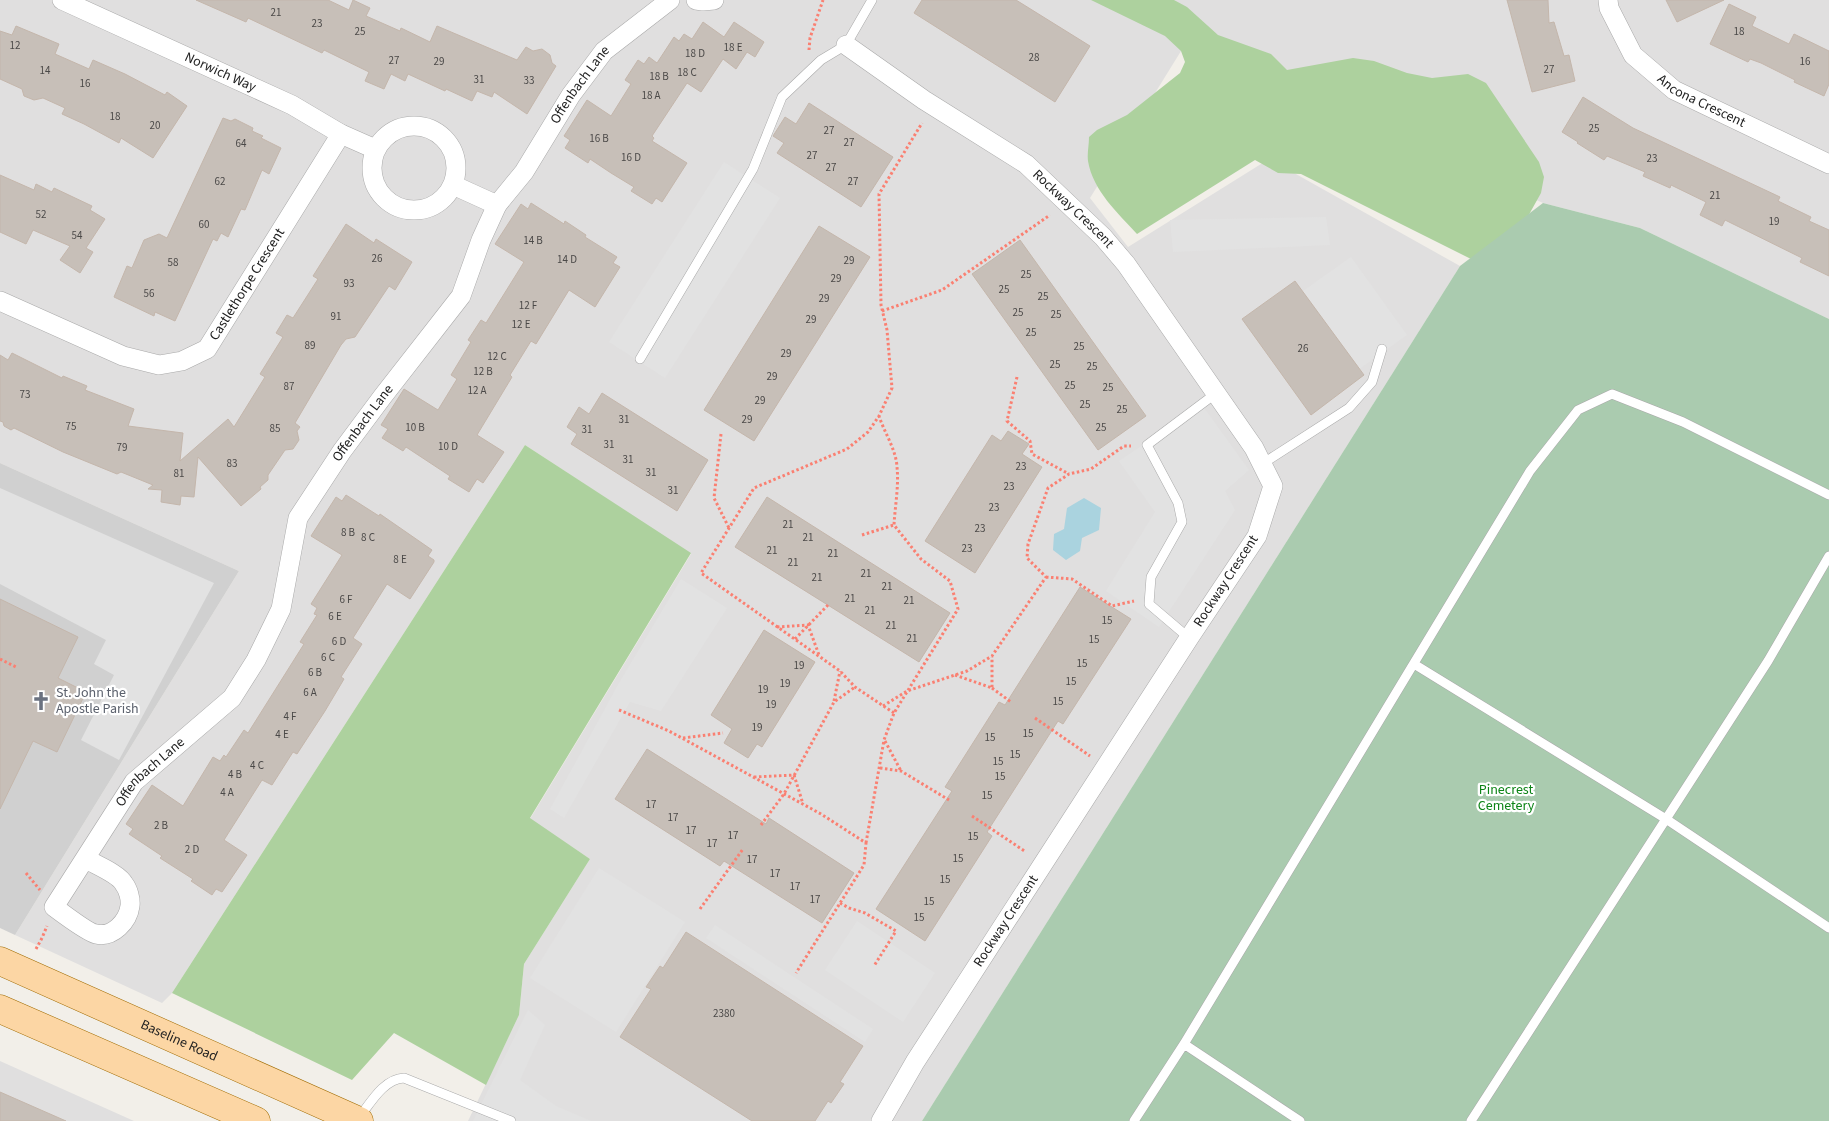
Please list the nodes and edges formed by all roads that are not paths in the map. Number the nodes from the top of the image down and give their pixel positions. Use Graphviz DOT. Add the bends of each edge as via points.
graph roads {
  1 [pos="62,0"];
  2 [pos="670,0"];
  3 [pos="696,0"];
  4 [pos="714,0"];
  5 [pos="872,0"];
  6 [pos="1608,0"];
  7 [pos="846,45"];
  8 [pos="341,134"];
  9 [pos="375,149"];
  10 [pos="1829,164"];
  11 [pos="453,185"];
  12 [pos="497,206"];
  13 [pos="0,301"];
  14 [pos="1382,349"];
  15 [pos="640,359"];
  16 [pos="1215,394"];
  17 [pos="1262,464"];
  18 [pos="1829,495"];
  19 [pos="1829,556"];
  20 [pos="1189,638"];
  21 [pos="1414,664"];
  22 [pos="1666,819"];
  23 [pos="86,859"];
  24 [pos="1829,928"];
  25 [pos="0,962"];
  26 [pos="0,1009"];
  27 [pos="1184,1044"];
  28 [pos="256,1121"];
  29 [pos="358,1121"];
  30 [pos="511,1121"];
  31 [pos="881,1121"];
  32 [pos="1134,1121"];
  33 [pos="1300,1121"];
  34 [pos="1471,1121"];
  1 -- 8 [label="street, Norwich Way" via="292,105"];
  2 -- 12 [label="street, Offenbach Lane" via="604,51 571,95 524,172"];
  3 -- 4 [label="street"];
  5 -- 7 [label="lane"];
  6 -- 10 [label="street, Ancona Crescent" via="1633,55 1674,90"];
  7 -- 15 [label="lane" via="821,60 782,97 753,170"];
  7 -- 16 [label="street, Rockway Crescent" via="1026,164 1103,237 1126,264"];
  8 -- 9 [label="street, Norwich Way"];
  8 -- 13 [label="street, Castlethorpe Crescent" via="207,349 182,362 159,365 123,356"];
  9 -- 11 [label="street" via="395,129 410,125 438,132 454,156 456,171"];
  9 -- 11 [label="street" via="372,176 385,199 396,206 409,210 435,205"];
  11 -- 12 [label="street"];
  12 -- 23 [label="street, Offenbach Lane" via="461,296 342,451 298,518 281,609 256,660 232,698 134,782"];
  14 -- 17 [label="lane" via="1372,382 1349,408"];
  16 -- 17 [label="street, Rockway Crescent"];
  16 -- 20 [label="lane" via="1147,445 1178,503 1182,522 1150,577 1149,604"];
  17 -- 20 [label="street, Rockway Crescent" via="1273,486 1257,536"];
  18 -- 21 [label="lane" via="1683,422 1612,394 1578,410 1530,471"];
  19 -- 22 [label="lane" via="1768,661"];
  20 -- 31 [label="street, Rockway Crescent" via="915,1062"];
  21 -- 22 [label="lane"];
  21 -- 27 [label="lane"];
  22 -- 24 [label="lane"];
  22 -- 34 [label="lane"];
  25 -- 29 [label="main road, Baseline Road"];
  26 -- 28 [label="main road"];
  27 -- 32 [label="lane"];
  27 -- 33 [label="lane"];
  29 -- 30 [label="lane" via="386,1085 397,1078 404,1078"];
}
